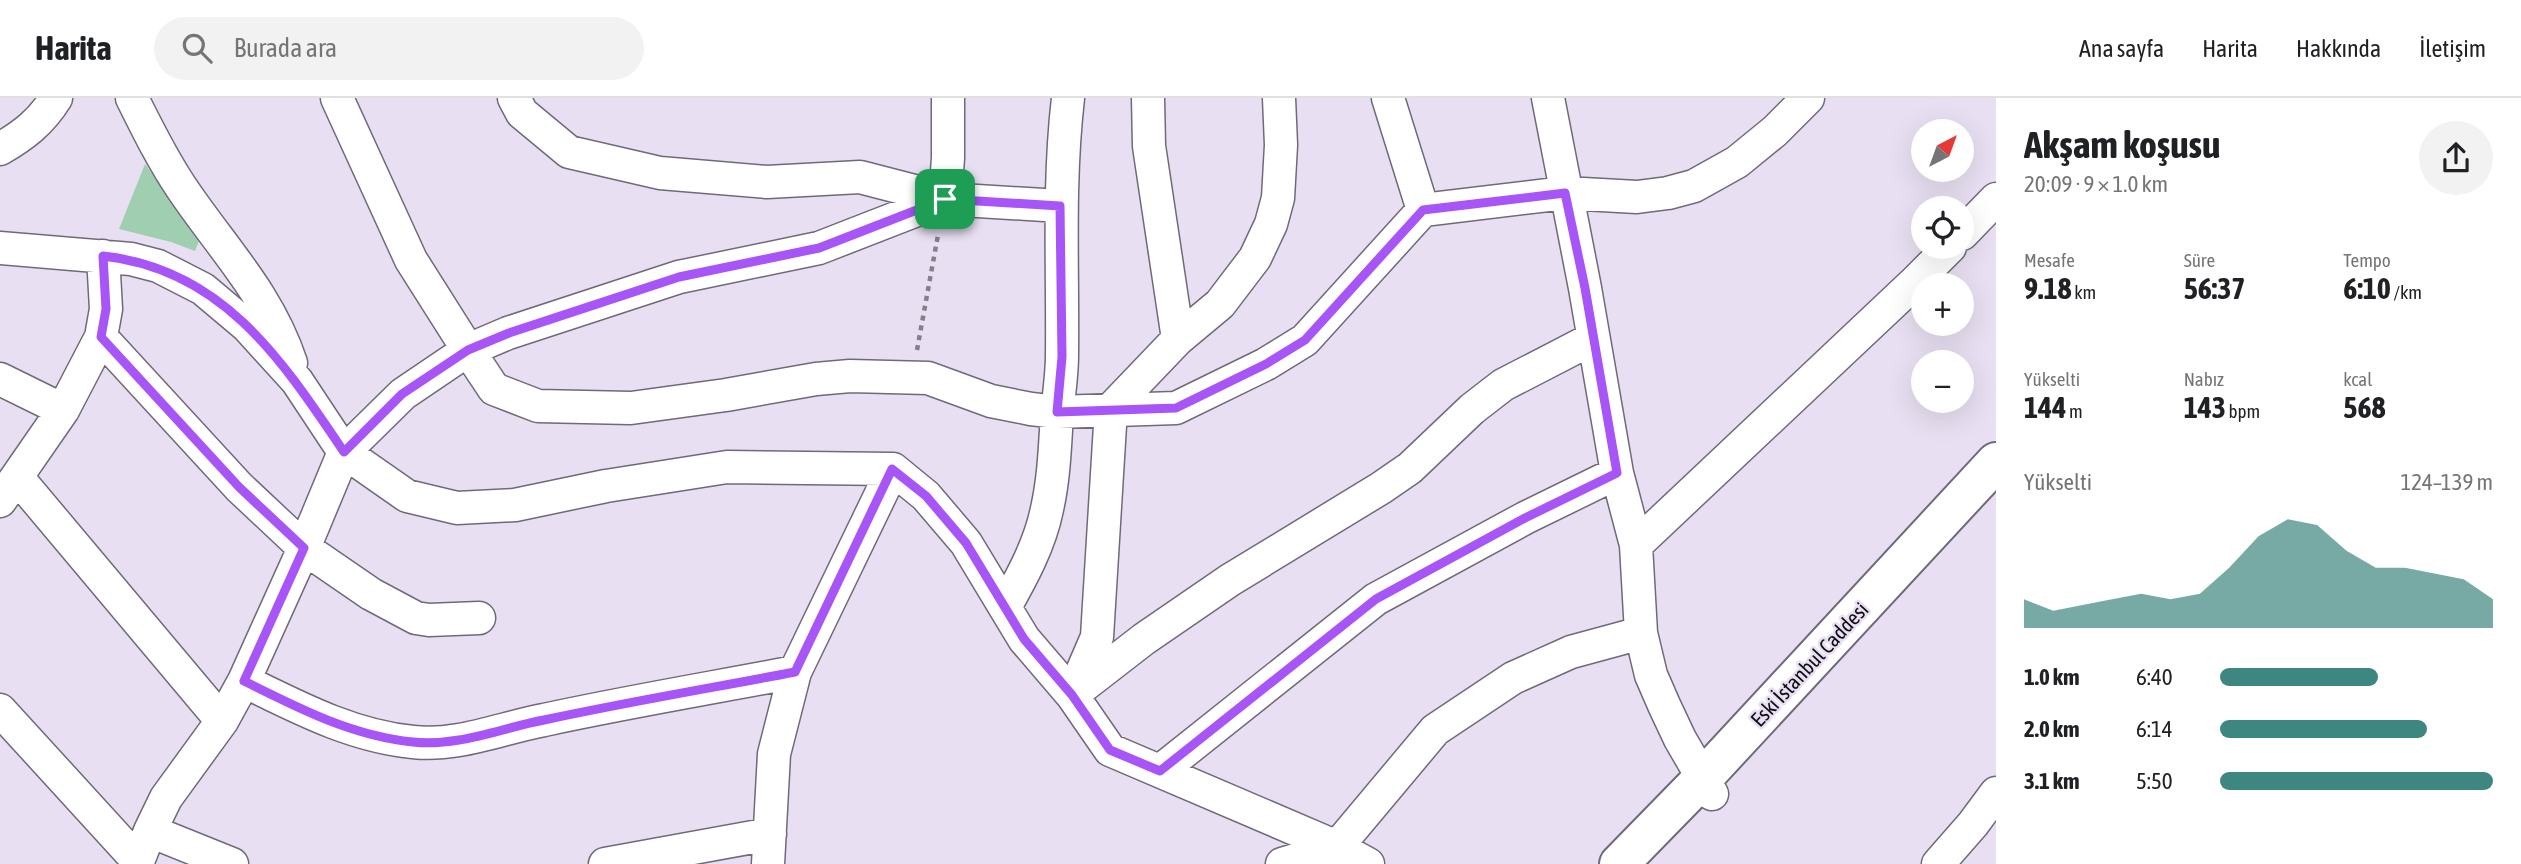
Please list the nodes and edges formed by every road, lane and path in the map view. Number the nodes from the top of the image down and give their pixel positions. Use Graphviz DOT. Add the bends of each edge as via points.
graph roads {
  1 [pos="55,98"];
  2 [pos="132,98"];
  3 [pos="337,98"];
  4 [pos="514,98"];
  5 [pos="947,98"];
  6 [pos="1068,98"];
  7 [pos="1148,98"];
  8 [pos="1279,98"];
  9 [pos="1388,98"];
  10 [pos="1548,98"];
  11 [pos="1808,98"];
  12 [pos="0,149"];
  13 [pos="1565,193"];
  14 [pos="945,199"];
  15 [pos="1996,199"];
  16 [pos="1060,206"];
  17 [pos="1423,210"];
  18 [pos="1974,222"];
  19 [pos="0,248"];
  20 [pos="103,256"];
  21 [pos="1938,259"];
  22 [pos="101,337"];
  23 [pos="1178,339"];
  24 [pos="1592,339"];
  25 [pos="468,350"];
  26 [pos="912,377"];
  27 [pos="0,379"];
  28 [pos="297,382"];
  29 [pos="1111,409"];
  30 [pos="63,410"];
  31 [pos="1057,412"];
  32 [pos="344,452"];
  33 [pos="1996,462"];
  34 [pos="892,469"];
  35 [pos="1617,473"];
  36 [pos="1996,486"];
  37 [pos="9,489"];
  38 [pos="1636,545"];
  39 [pos="304,548"];
  40 [pos="1005,607"];
  41 [pos="479,618"];
  42 [pos="1641,634"];
  43 [pos="795,672"];
  44 [pos="244,681"];
  45 [pos="1072,695"];
  46 [pos="0,710"];
  47 [pos="222,721"];
  48 [pos="1160,771"];
  49 [pos="1708,786"];
  50 [pos="1996,793"];
  51 [pos="150,831"];
  52 [pos="1337,847"];
  53 [pos="769,849"];
  54 [pos="137,862"];
  55 [pos="232,864"];
  56 [pos="605,864"];
  57 [pos="1282,864"];
  58 [pos="1368,864"];
  59 [pos="1619,864"];
  60 [pos="1648,864"];
  61 [pos="1938,864"];
  1 -- 12 [label="street" via="44,117"];
  2 -- 28 [label="street" via="182,189 260,294"];
  3 -- 25 [label="street" via="411,260"];
  4 -- 14 [label="street" via="522,113 569,152 660,173 766,182 860,177"];
  5 -- 14 [label="street"];
  6 -- 16 [label="street"];
  7 -- 23 [label="street" via="1149,146"];
  8 -- 23 [label="street" via="1278,198 1271,224 1255,258 1220,304"];
  9 -- 17 [label="street"];
  10 -- 13 [label="street"];
  11 -- 13 [label="street" via="1737,162 1694,186 1637,197"];
  13 -- 17 [label="street"];
  13 -- 24 [label="street"];
  14 -- 16 [label="street"];
  14 -- 25 [label="street" via="819,248 679,277"];
  14 -- 26 [label="path"];
  15 -- 18 [label="street"];
  16 -- 31 [label="street" via="1062,357"];
  17 -- 29 [label="street" via="1305,340 1176,408"];
  19 -- 20 [label="street"];
  20 -- 22 [label="street" via="106,309"];
  20 -- 28 [label="street" via="158,266 203,289 247,326"];
  21 -- 38 [label="street"];
  22 -- 30 [label="street"];
  22 -- 39 [label="street" via="239,487"];
  23 -- 29 [label="street"];
  24 -- 35 [label="street"];
  24 -- 45 [label="street" via="1503,385 1410,468 1230,580"];
  25 -- 26 [label="street" via="494,389 538,406 631,408 816,379"];
  25 -- 32 [label="street" via="402,394"];
  26 -- 31 [label="street" via="943,382 1007,405"];
  27 -- 30 [label="street"];
  28 -- 32 [label="street"];
  29 -- 31 [label="street"];
  29 -- 45 [label="street" via="1097,637"];
  30 -- 37 [label="street"];
  31 -- 40 [label="street" via="1047,512 1023,575"];
  32 -- 34 [label="street" via="407,496 457,508 515,505 727,467"];
  32 -- 39 [label="street"];
  33 -- 49 [label="main road, Eski İstanbul Caddesi"];
  34 -- 40 [label="street" via="946,518"];
  34 -- 43 [label="street"];
  35 -- 38 [label="street"];
  35 -- 48 [label="street" via="1376,599"];
  36 -- 49 [label="main road, Eski İstanbul Caddesi"];
  37 -- 47 [label="street"];
  38 -- 42 [label="street"];
  39 -- 41 [label="street" via="416,618"];
  39 -- 44 [label="street"];
  40 -- 45 [label="street" via="1024,639"];
  42 -- 49 [label="street" via="1664,705"];
  42 -- 52 [label="street" via="1571,652 1513,678 1435,730"];
  43 -- 44 [label="street" via="450,742 414,742 346,728"];
  43 -- 53 [label="street" via="774,754"];
  44 -- 47 [label="street"];
  45 -- 48 [label="street" via="1110,750"];
  46 -- 54 [label="street"];
  47 -- 51 [label="street" via="166,798"];
  48 -- 52 [label="street"];
  49 -- 59 [label="main road, Eski İstanbul Caddesi"];
  49 -- 60 [label="main road, Eski İstanbul Caddesi"];
  50 -- 61 [label="street"];
  51 -- 54 [label="street"];
  51 -- 55 [label="street"];
  52 -- 57 [label="street"];
  52 -- 58 [label="street"];
  53 -- 56 [label="street"];
}
